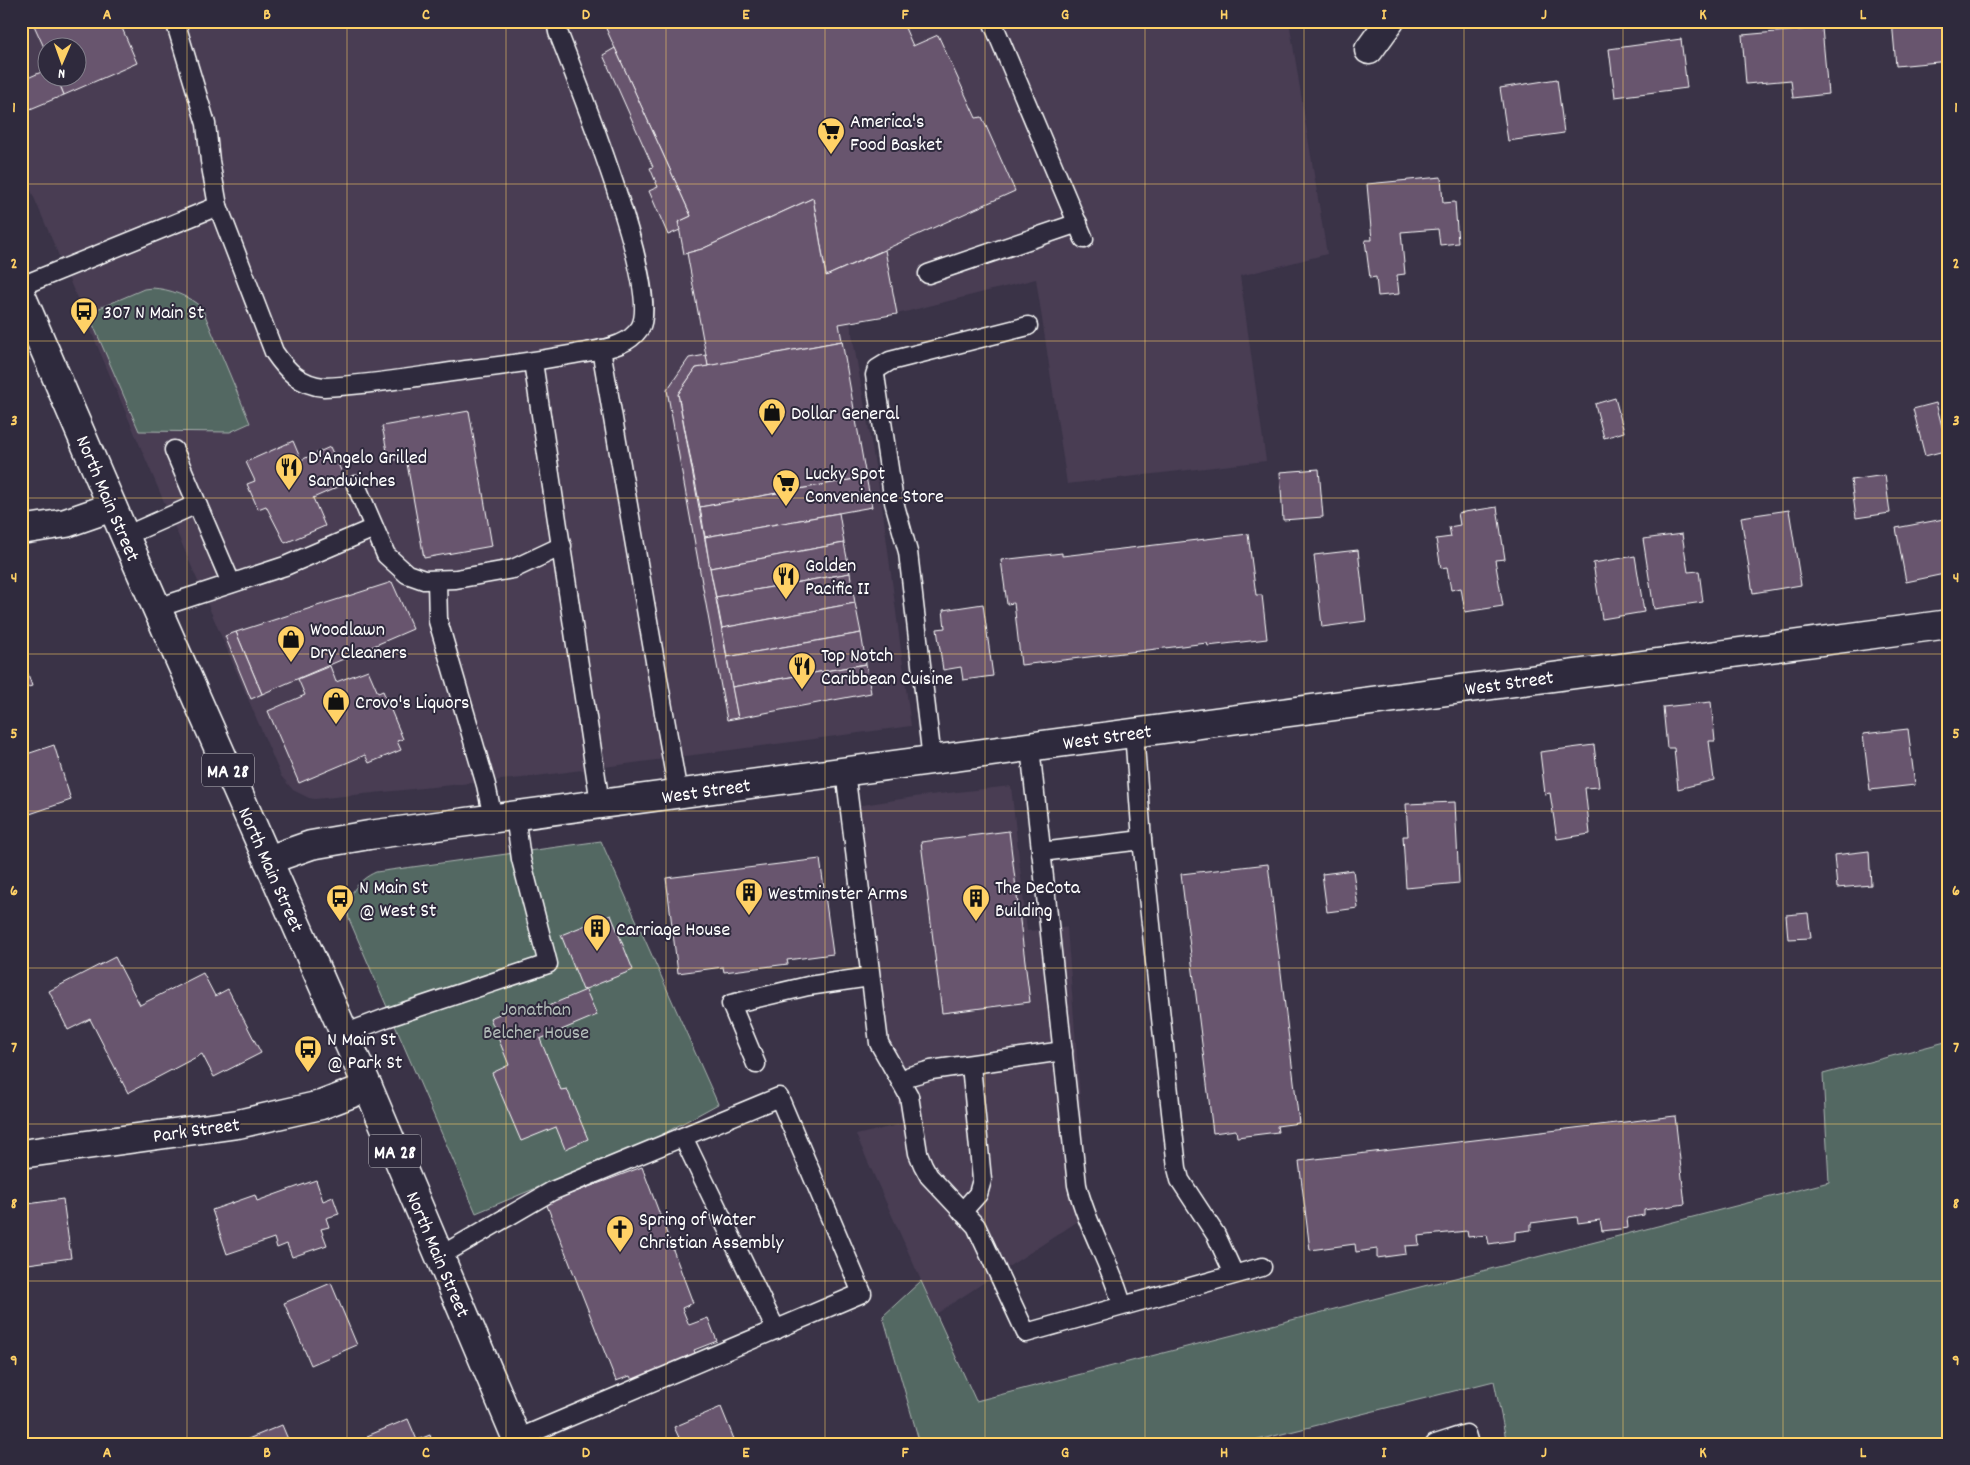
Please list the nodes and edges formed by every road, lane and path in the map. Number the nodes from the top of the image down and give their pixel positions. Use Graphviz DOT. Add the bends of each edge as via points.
graph roads {
  1 [pos="175,21"];
  2 [pos="556,21"];
  3 [pos="992,21"];
  4 [pos="1390,21"];
  5 [pos="1369,50"];
  6 [pos="218,206"];
  7 [pos="928,274"];
  8 [pos="22,299"];
  9 [pos="1028,326"];
  10 [pos="601,349"];
  11 [pos="533,362"];
  12 [pos="174,450"];
  13 [pos="356,485"];
  14 [pos="197,504"];
  15 [pos="112,507"];
  16 [pos="374,528"];
  17 [pos="21,530"];
  18 [pos="125,536"];
  19 [pos="562,546"];
  20 [pos="437,581"];
  21 [pos="231,584"];
  22 [pos="156,608"];
  23 [pos="1949,624"];
  24 [pos="1134,732"];
  25 [pos="1030,747"];
  26 [pos="932,760"];
  27 [pos="845,771"];
  28 [pos="678,794"];
  29 [pos="600,803"];
  30 [pos="504,816"];
  31 [pos="1142,840"];
  32 [pos="1041,852"];
  33 [pos="268,860"];
  34 [pos="870,977"];
  35 [pos="344,1034"];
  36 [pos="1062,1051"];
  37 [pos="756,1064"];
  38 [pos="971,1065"];
  39 [pos="902,1081"];
  40 [pos="368,1087"];
  41 [pos="683,1137"];
  42 [pos="21,1154"];
  43 [pos="962,1212"];
  44 [pos="440,1256"];
  45 [pos="1262,1266"];
  46 [pos="1234,1274"];
  47 [pos="1122,1305"];
  48 [pos="776,1330"];
  49 [pos="518,1441"];
  50 [pos="1435,1444"];
  51 [pos="1469,1444"];
  1 -- 6 [label="lane" via="206,124"];
  2 -- 10 [label="lane" via="618,196 633,244 644,300 641,327 633,337"];
  3 -- 7 [label="lane" via="1081,231"];
  4 -- 5 [label="main road"];
  6 -- 8 [label="lane"];
  6 -- 11 [label="lane" via="274,352 289,372 304,383 332,387"];
  8 -- 15 [label="main road, North Main Street / MA 28"];
  9 -- 26 [label="lane" via="890,361 877,369 875,376 894,502 908,552"];
  10 -- 11 [label="lane"];
  10 -- 28 [label="lane"];
  11 -- 19 [label="lane"];
  12 -- 14 [label="lane"];
  13 -- 16 [label="lane"];
  14 -- 18 [label="lane"];
  14 -- 21 [label="lane"];
  15 -- 17 [label="main road" via="66,524"];
  15 -- 18 [label="main road, North Main Street / MA 28"];
  16 -- 20 [label="lane" via="386,555 399,568 415,578"];
  16 -- 21 [label="lane" via="284,566"];
  18 -- 22 [label="main road, North Main Street / MA 28"];
  19 -- 20 [label="lane" via="513,569"];
  19 -- 29 [label="lane"];
  20 -- 30 [label="lane" via="438,622 486,785"];
  21 -- 22 [label="lane"];
  22 -- 33 [label="main road, North Main Street / MA 28"];
  23 -- 24 [label="main road, West Street"];
  24 -- 25 [label="main road, West Street"];
  24 -- 31 [label="lane"];
  25 -- 26 [label="main road, West Street"];
  25 -- 32 [label="lane"];
  26 -- 27 [label="main road, West Street"];
  27 -- 28 [label="main road, West Street"];
  27 -- 34 [label="lane"];
  28 -- 29 [label="main road, West Street"];
  29 -- 30 [label="main road, West Street"];
  30 -- 33 [label="main road, West Street" via="337,839"];
  30 -- 35 [label="lane" via="521,859 548,964"];
  31 -- 32 [label="lane"];
  31 -- 46 [label="lane" via="1177,1168 1180,1180 1216,1235"];
  32 -- 36 [label="lane"];
  33 -- 35 [label="main road, North Main Street / MA 28"];
  34 -- 37 [label="lane" via="808,986 731,1004"];
  34 -- 39 [label="lane" via="879,1043"];
  35 -- 40 [label="main road, North Main Street / MA 28"];
  36 -- 38 [label="lane"];
  36 -- 47 [label="lane" via="1077,1185 1084,1212 1116,1281"];
  38 -- 39 [label="lane" via="925,1071"];
  38 -- 43 [label="lane" via="982,1180 978,1194"];
  39 -- 43 [label="lane" via="909,1096 918,1153 923,1165"];
  40 -- 42 [label="main road, Park Street" via="321,1105 238,1124"];
  40 -- 44 [label="main road, North Main Street / MA 28"];
  41 -- 44 [label="lane" via="552,1191"];
  41 -- 48 [label="lane"];
  41 -- 48 [label="lane" via="778,1097 862,1293"];
  43 -- 47 [label="lane" via="976,1226 1026,1333"];
  44 -- 49 [label="main road, North Main Street / MA 28"];
  45 -- 46 [label="lane"];
  46 -- 47 [label="lane"];
  48 -- 49 [label="lane"];
  50 -- 51 [label="lane" via="1466,1434"];
}
